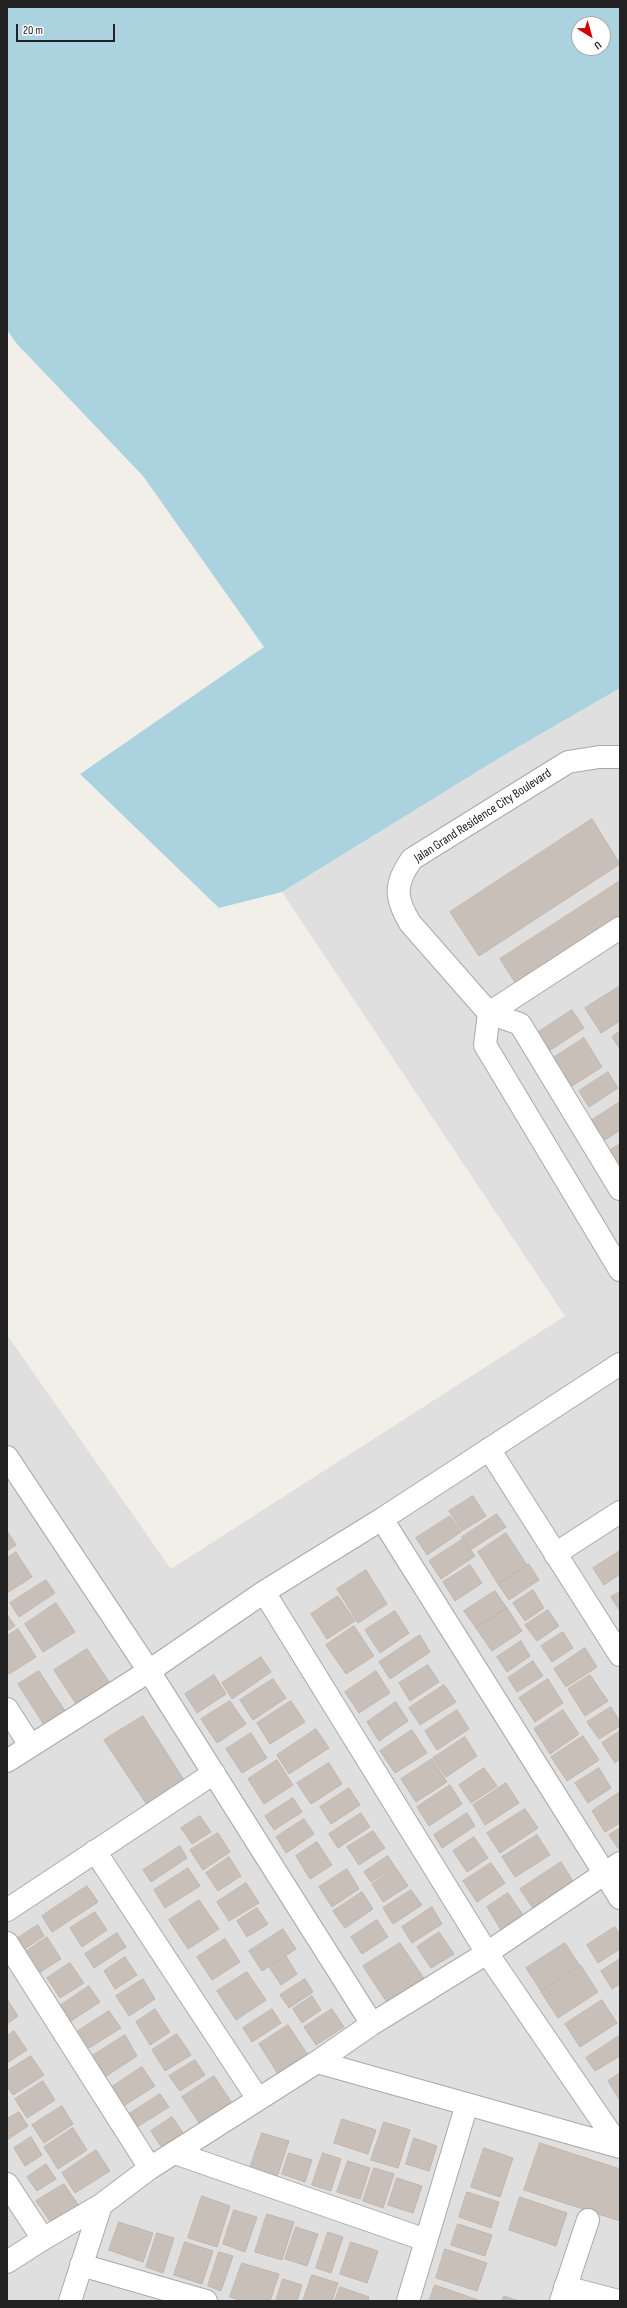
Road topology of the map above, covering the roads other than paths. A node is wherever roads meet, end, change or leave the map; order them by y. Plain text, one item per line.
1 (620, 756) edge
2 (620, 928) edge
3 (489, 1013) junction
4 (620, 1189) edge
5 (620, 1270) edge
6 (620, 1364) edge
7 (489, 1448) junction
8 (7, 1458) edge
9 (620, 1512) edge
10 (382, 1518) junction
11 (555, 1554) junction
12 (264, 1592) junction
13 (620, 1655) edge
14 (149, 1671) junction
15 (7, 1709) edge
16 (30, 1746) junction
17 (7, 1761) edge
18 (214, 1773) junction
19 (95, 1851) junction
20 (612, 1868) edge
21 (620, 1898) edge
22 (7, 1910) edge
23 (7, 1943) edge
24 (487, 1953) junction
25 (372, 2024) junction
26 (317, 2062) junction
27 (258, 2098) junction
28 (467, 2104) junction
29 (620, 2147) edge
30 (175, 2153) junction
31 (150, 2168) junction
32 (7, 2184) edge
33 (101, 2205) junction
34 (588, 2220) dead end
35 (42, 2239) junction
36 (426, 2240) junction
37 (7, 2262) edge
38 (81, 2265) junction
39 (563, 2294) edge
40 (70, 2301) edge
41 (206, 2301) edge
42 (408, 2301) edge
43 (618, 2301) edge

1 - 3 street, Jalan Grand Residence City Boulevard
2 - 3 street
3 - 4 street
3 - 5 street
6 - 7 street
7 - 10 street
7 - 11 street
8 - 14 street
9 - 11 street
10 - 12 street
10 - 20 street
11 - 13 street
12 - 14 street
12 - 24 street
14 - 16 street
14 - 18 street
15 - 16 street
16 - 17 street
18 - 19 street
18 - 25 street
19 - 22 street
19 - 27 street
20 - 21 street
20 - 24 street
23 - 31 street
24 - 25 street
24 - 29 street
25 - 26 street
26 - 27 street
26 - 28 street
27 - 30 street
28 - 29 street
28 - 36 street
30 - 31 street
30 - 36 street
31 - 33 street
32 - 35 street
33 - 35 street
33 - 38 street
34 - 39 street
35 - 37 street
36 - 42 street
38 - 40 street
38 - 41 street
39 - 43 street

